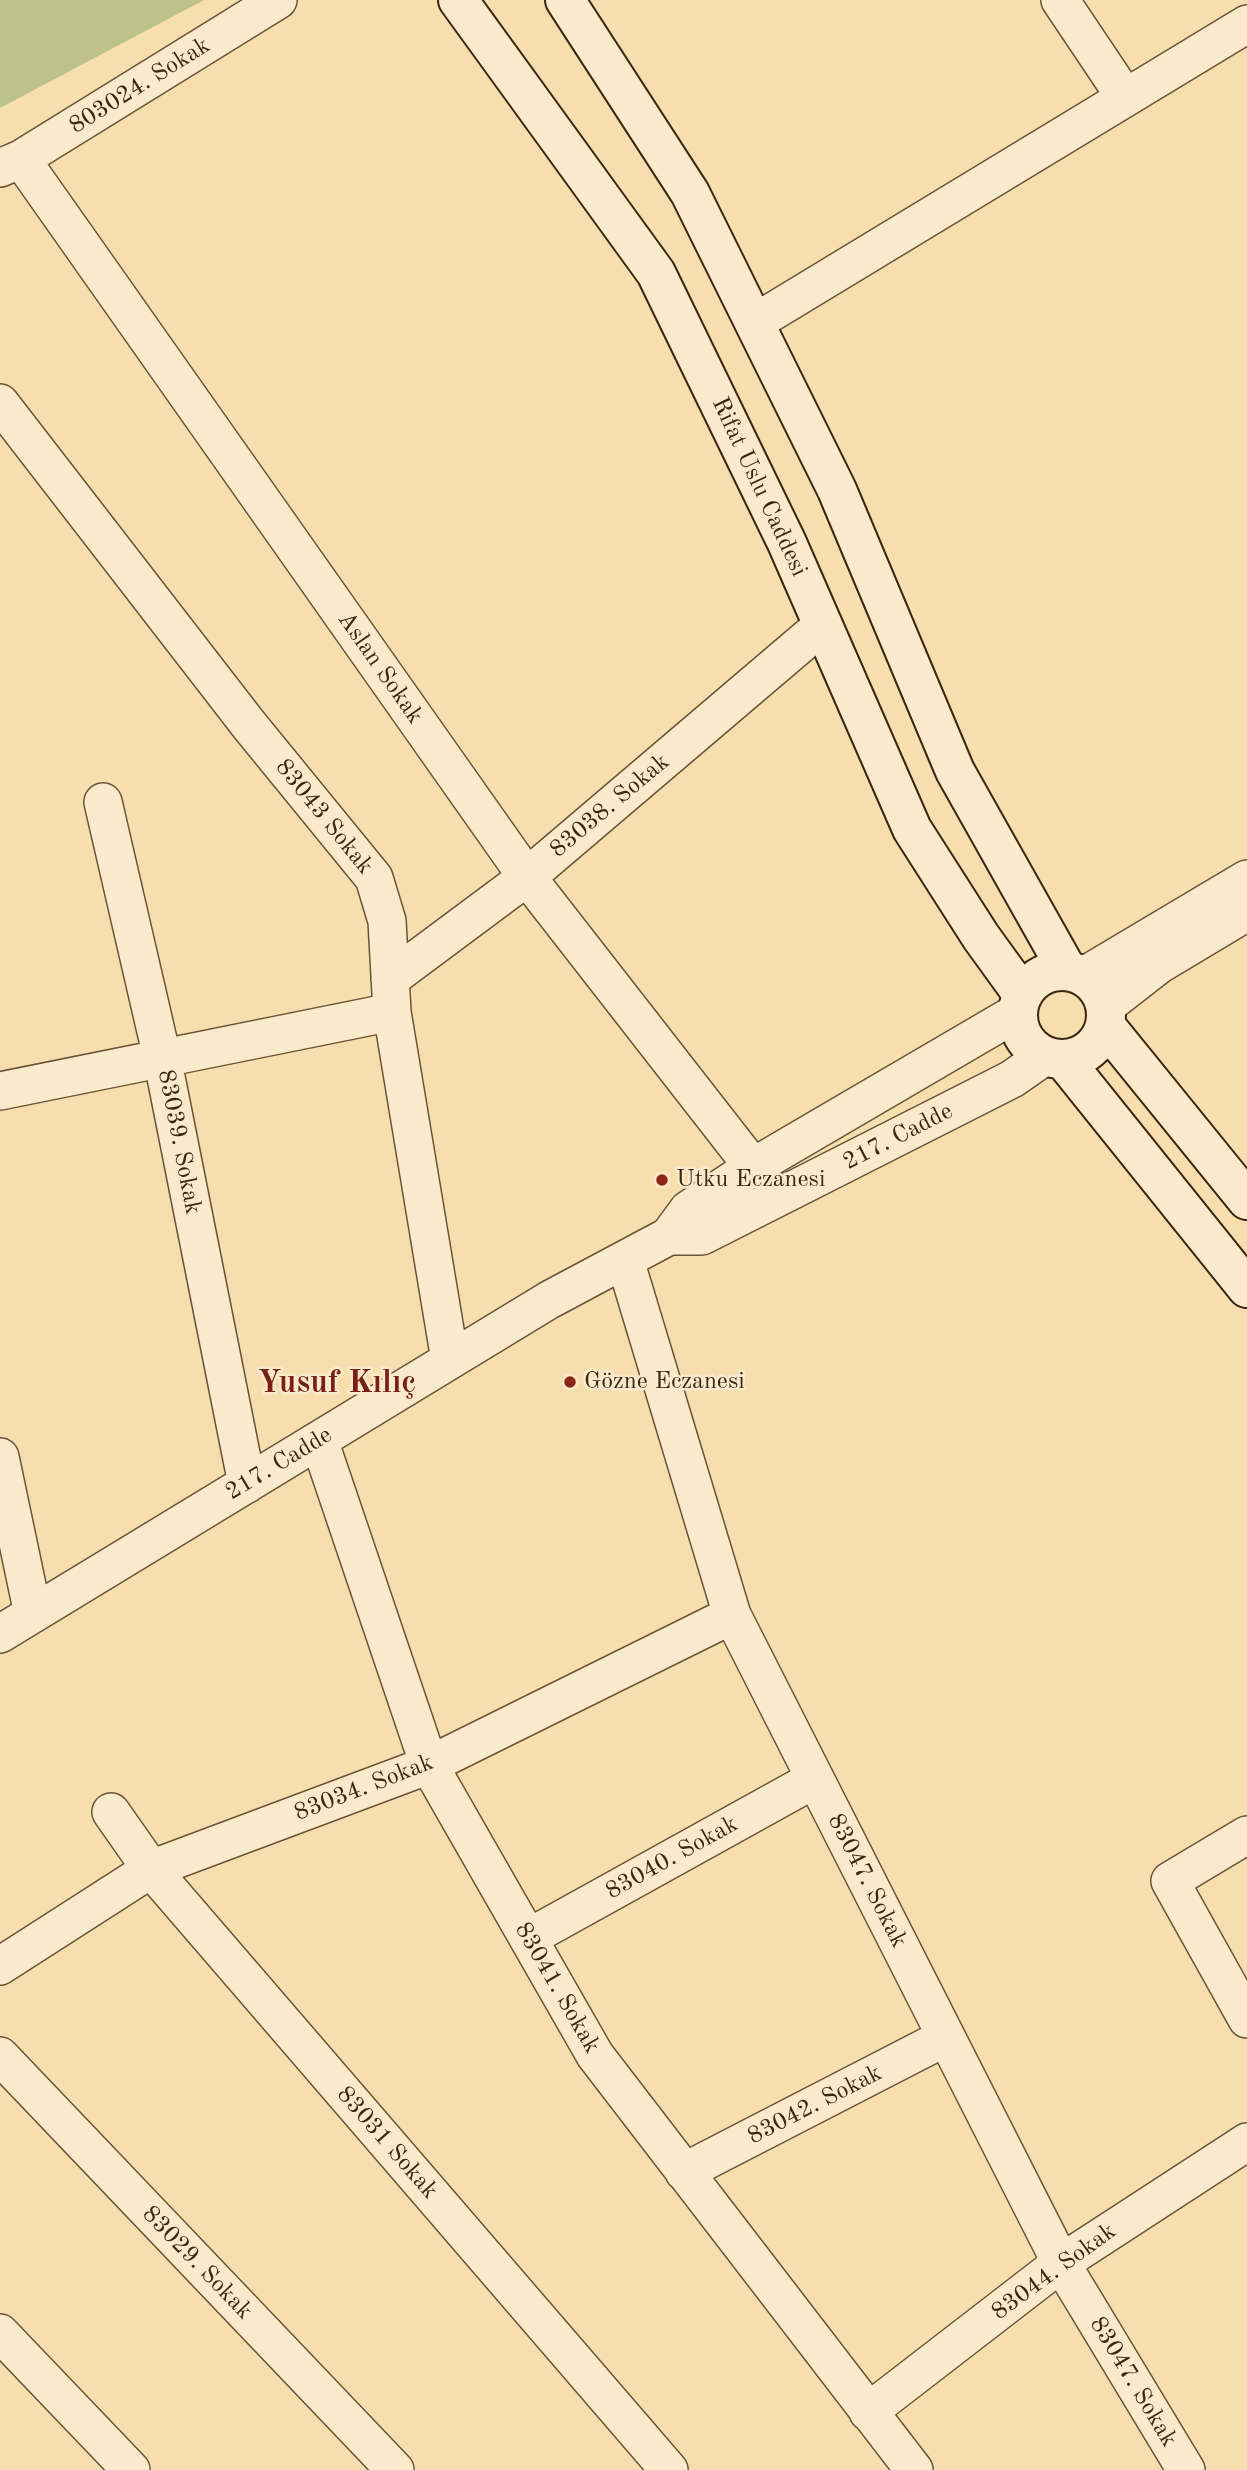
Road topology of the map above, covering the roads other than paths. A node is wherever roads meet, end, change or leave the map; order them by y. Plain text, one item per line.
1 (278, 0) edge
2 (458, 0) edge
3 (565, 0) edge
4 (1060, 0) edge
5 (1247, 24) edge
6 (1125, 97) junction
7 (11, 164) edge
8 (754, 323) junction
9 (0, 403) edge
10 (823, 625) junction
11 (103, 802) dead end
12 (527, 877) junction
13 (1247, 879) edge
14 (1247, 912) edge
15 (1075, 973) junction
16 (391, 996) junction
17 (1020, 1003) junction
18 (1106, 1015) junction
19 (162, 1057) junction
20 (1054, 1057) junction
21 (0, 1091) edge
22 (753, 1167) junction
23 (1247, 1200) edge
24 (679, 1223) junction
25 (625, 1260) junction
26 (1247, 1289) edge
27 (450, 1360) junction
28 (318, 1440) junction
29 (0, 1457) edge
30 (247, 1484) junction
31 (33, 1614) junction
32 (732, 1615) junction
33 (0, 1634) edge
34 (429, 1765) junction
35 (815, 1779) junction
36 (111, 1812) dead end
37 (1247, 1835) edge
38 (151, 1869) junction
39 (528, 1938) junction
40 (0, 1966) edge
41 (1247, 2019) edge
42 (946, 2037) junction
43 (0, 2056) edge
44 (1247, 2142) edge
45 (684, 2172) junction
46 (1061, 2263) junction
47 (0, 2333) edge
48 (868, 2412) junction
49 (131, 2470) edge
50 (395, 2470) edge
51 (669, 2470) edge
52 (914, 2470) edge
53 (1186, 2470) edge

1 - 7 street, 803024. Sokak
2 - 10 main road, Rifat Uslu Caddesi
3 - 8 main road
4 - 6 street
5 - 6 street
6 - 8 street
7 - 12 street, Aslan Sokak
8 - 15 main road
9 - 16 street, 83043 Sokak
10 - 12 street, 83038. Sokak
10 - 17 main road, Rifat Uslu Caddesi
11 - 19 street, 83039. Sokak
12 - 16 street, 83038. Sokak
12 - 22 street, Aslan Sokak
13 - 15 street
14 - 18 street
15 - 17 main road
15 - 18 main road
16 - 19 street
16 - 27 street, 83043 Sokak
17 - 20 main road, Rifat Uslu Caddesi
17 - 22 street, 217. Cadde
18 - 20 main road
18 - 23 main road
19 - 21 street
19 - 30 street, 83039. Sokak
20 - 24 street, 217. Cadde
20 - 26 main road, Rifat Uslu Caddesi
22 - 24 street, 217. Cadde
24 - 25 street, 217. Cadde
25 - 27 street, 217. Cadde
25 - 32 street, 83047. Sokak
27 - 28 street, 217. Cadde
28 - 30 street, 217. Cadde
28 - 34 street, 83041. Sokak
29 - 31 street
30 - 31 street, 217. Cadde
31 - 33 street, 217. Cadde
32 - 34 street, 83034. Sokak
32 - 35 street, 83047. Sokak
34 - 38 street, 83034. Sokak
34 - 39 street, 83041. Sokak
35 - 39 street, 83040. Sokak
35 - 42 street, 83047. Sokak
36 - 38 street, 83031 Sokak
37 - 41 street
38 - 40 street, 83034. Sokak
38 - 51 street, 83031 Sokak
39 - 45 street, 83041. Sokak
42 - 45 street, 83042. Sokak
42 - 46 street, 83047. Sokak
43 - 50 street, 83029. Sokak
44 - 46 street, 83044. Sokak
45 - 48 street, 83041. Sokak
46 - 48 street, 83044. Sokak
46 - 53 street, 83047. Sokak
47 - 49 street
48 - 52 street, 83041. Sokak

